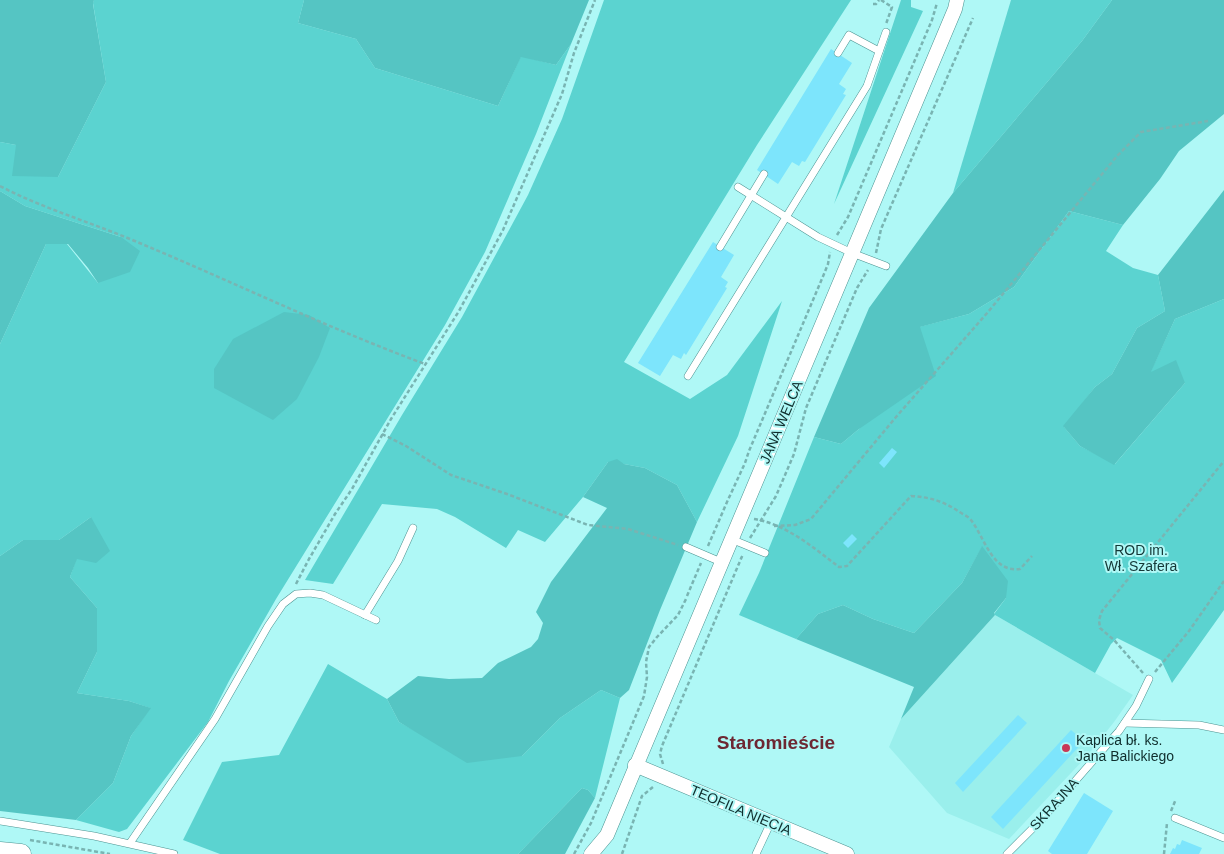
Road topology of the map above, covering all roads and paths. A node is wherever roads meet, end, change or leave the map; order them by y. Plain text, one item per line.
1 (595, 0) edge
2 (879, 0) edge
3 (937, 3) dead end
4 (958, 3) edge
5 (873, 4) dead end
6 (973, 18) dead end
7 (886, 32) dead end
8 (879, 51) junction
9 (838, 53) dead end
10 (1208, 121) dead end
11 (764, 174) dead end
12 (0, 186) edge
13 (738, 187) dead end
14 (751, 195) junction
15 (786, 217) junction
16 (833, 244) junction
17 (720, 246) dead end
18 (852, 253) junction
19 (873, 261) junction
20 (886, 266) dead end
21 (425, 364) junction
22 (688, 376) dead end
23 (382, 434) junction
24 (1224, 461) edge
25 (740, 517) junction
26 (760, 520) junction
27 (774, 526) junction
28 (413, 528) dead end
29 (731, 538) junction
30 (747, 545) junction
31 (686, 548) joint
32 (765, 553) dead end
33 (704, 555) junction
34 (1032, 556) dead end
35 (721, 562) junction
36 (1224, 581) edge
37 (296, 594) junction
38 (365, 615) junction
39 (376, 620) dead end
40 (1149, 679) junction
41 (1125, 723) junction
42 (1224, 730) edge
43 (635, 765) junction
44 (662, 769) dead end
45 (657, 781) dead end
46 (1175, 818) dead end
47 (0, 821) edge
48 (771, 822) junction
49 (606, 835) junction
50 (1224, 838) edge
51 (130, 843) junction
52 (24, 847) edge
53 (826, 850) edge
54 (0, 852) edge
55 (110, 854) edge
56 (174, 854) edge
57 (574, 854) edge
58 (591, 854) edge
59 (604, 854) edge
60 (622, 854) edge
61 (756, 854) edge
62 (847, 854) edge
63 (1007, 854) edge

1 - 21 path
2 - 5 path
3 - 16 path
4 - 18 street, JANA WELCA
6 - 19 path
7 - 8 lane
8 - 9 lane
8 - 15 lane
10 - 27 path
11 - 14 lane
12 - 21 path
13 - 14 lane
14 - 15 lane
14 - 17 lane
15 - 16 lane
15 - 22 lane
16 - 18 lane
16 - 33 path
18 - 19 lane
18 - 25 street, JANA WELCA
19 - 20 lane
19 - 26 path
21 - 23 path
23 - 31 path
23 - 37 path
24 - 40 path
25 - 26 path
25 - 29 street, JANA WELCA
26 - 27 path
26 - 30 path
27 - 34 path
28 - 38 lane
29 - 30 lane
29 - 35 street, JANA WELCA
30 - 32 lane
30 - 44 path
31 - 33 lane
33 - 35 lane
33 - 57 path
35 - 43 street, JANA WELCA
36 - 40 path
37 - 38 lane
37 - 51 lane
38 - 39 lane
40 - 41 lane, SKRAJNA
41 - 42 lane
41 - 63 lane, SKRAJNA
43 - 48 street, TEOFILA NIECIA
43 - 49 street, JANA WELCA
45 - 60 path
46 - 50 lane
47 - 51 lane
48 - 53 street, TEOFILA NIECIA
48 - 61 lane
49 - 58 street, JANA WELCA
49 - 59 street, JANA WELCA
51 - 56 lane
52 - 54 main road
52 - 55 path
53 - 62 street, TEOFILA NIECIA

